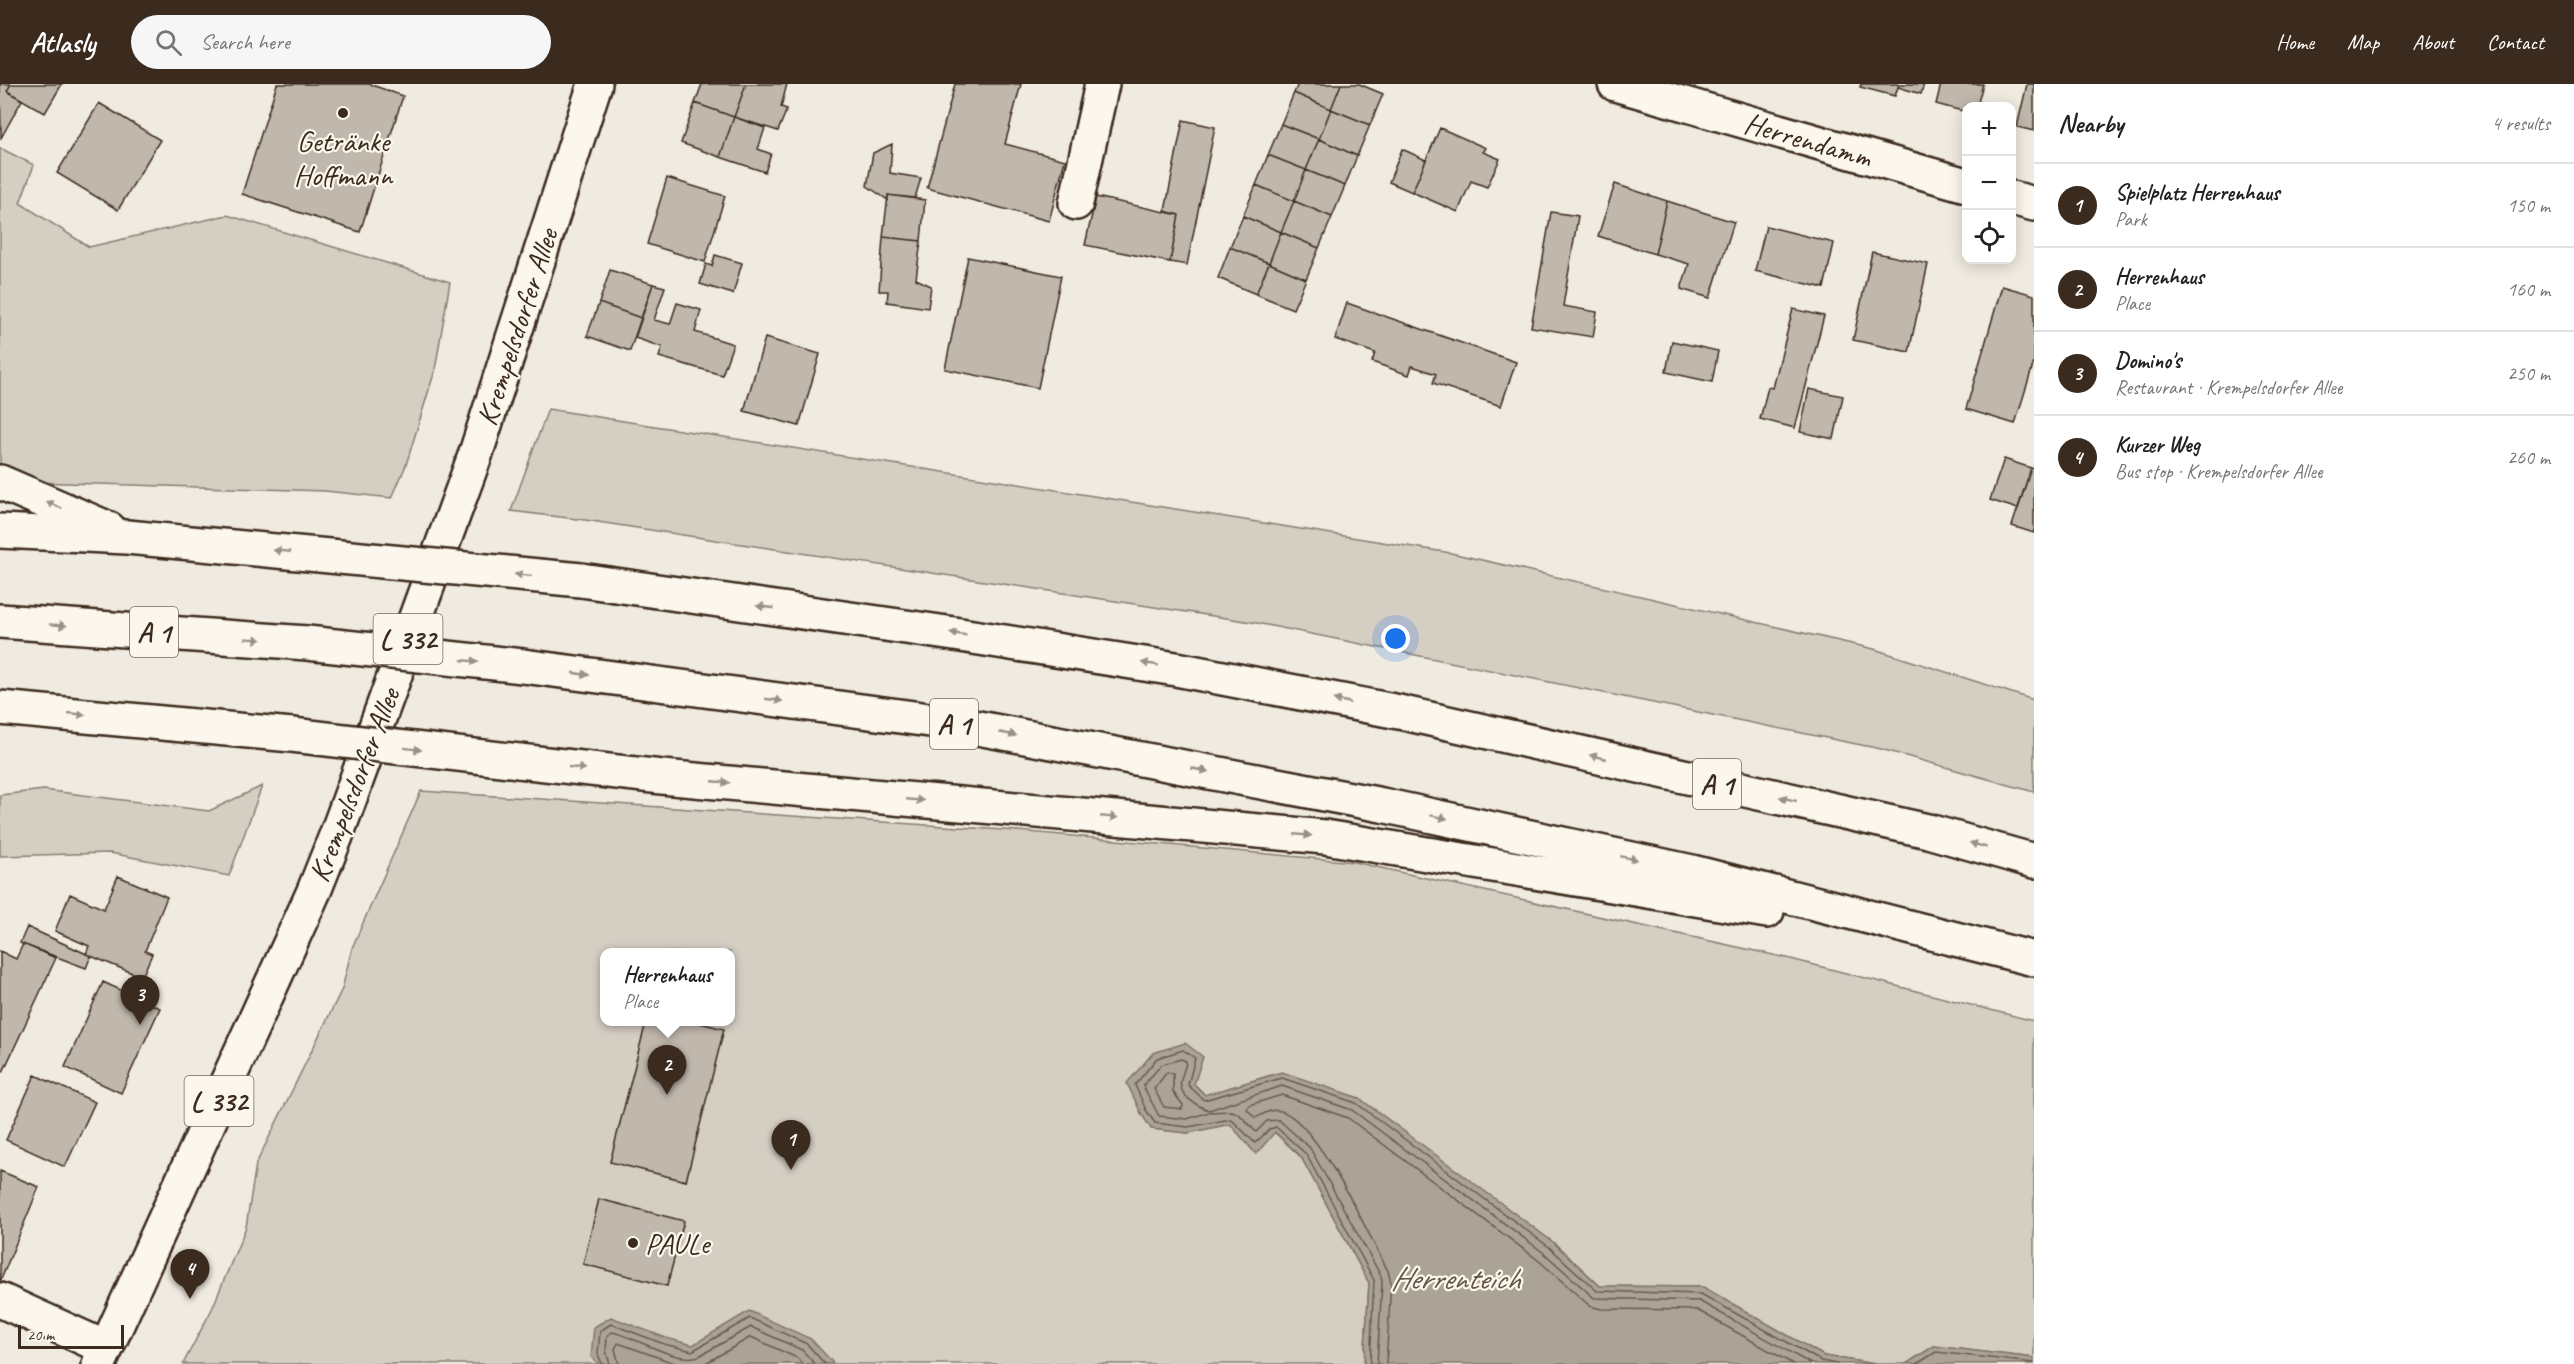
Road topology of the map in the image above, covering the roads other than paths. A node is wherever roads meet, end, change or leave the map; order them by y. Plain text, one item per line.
1 (595, 84) edge
2 (1102, 84) edge
3 (1615, 84) edge
4 (1962, 184) edge
5 (2016, 199) edge
6 (1076, 203) dead end
7 (2034, 204) edge
8 (0, 482) edge
9 (0, 531) edge
10 (127, 537) junction
11 (0, 621) edge
12 (6, 710) edge
13 (2034, 861) edge
14 (1999, 950) junction
15 (2034, 959) edge
16 (0, 1300) edge
17 (102, 1356) edge

1 - 17 main road, Krempelsdorfer Allee / L 332
2 - 6 main road
3 - 4 main road, Herrendamm
5 - 7 main road
10 -> 8 main road
9 - 10 main road, A 1
13 -> 10 main road, A 1, bridge
11 -> 14 main road, A 1, bridge
12 -> 14 main road, bridge
14 - 15 main road, A 1
16 - 17 main road

